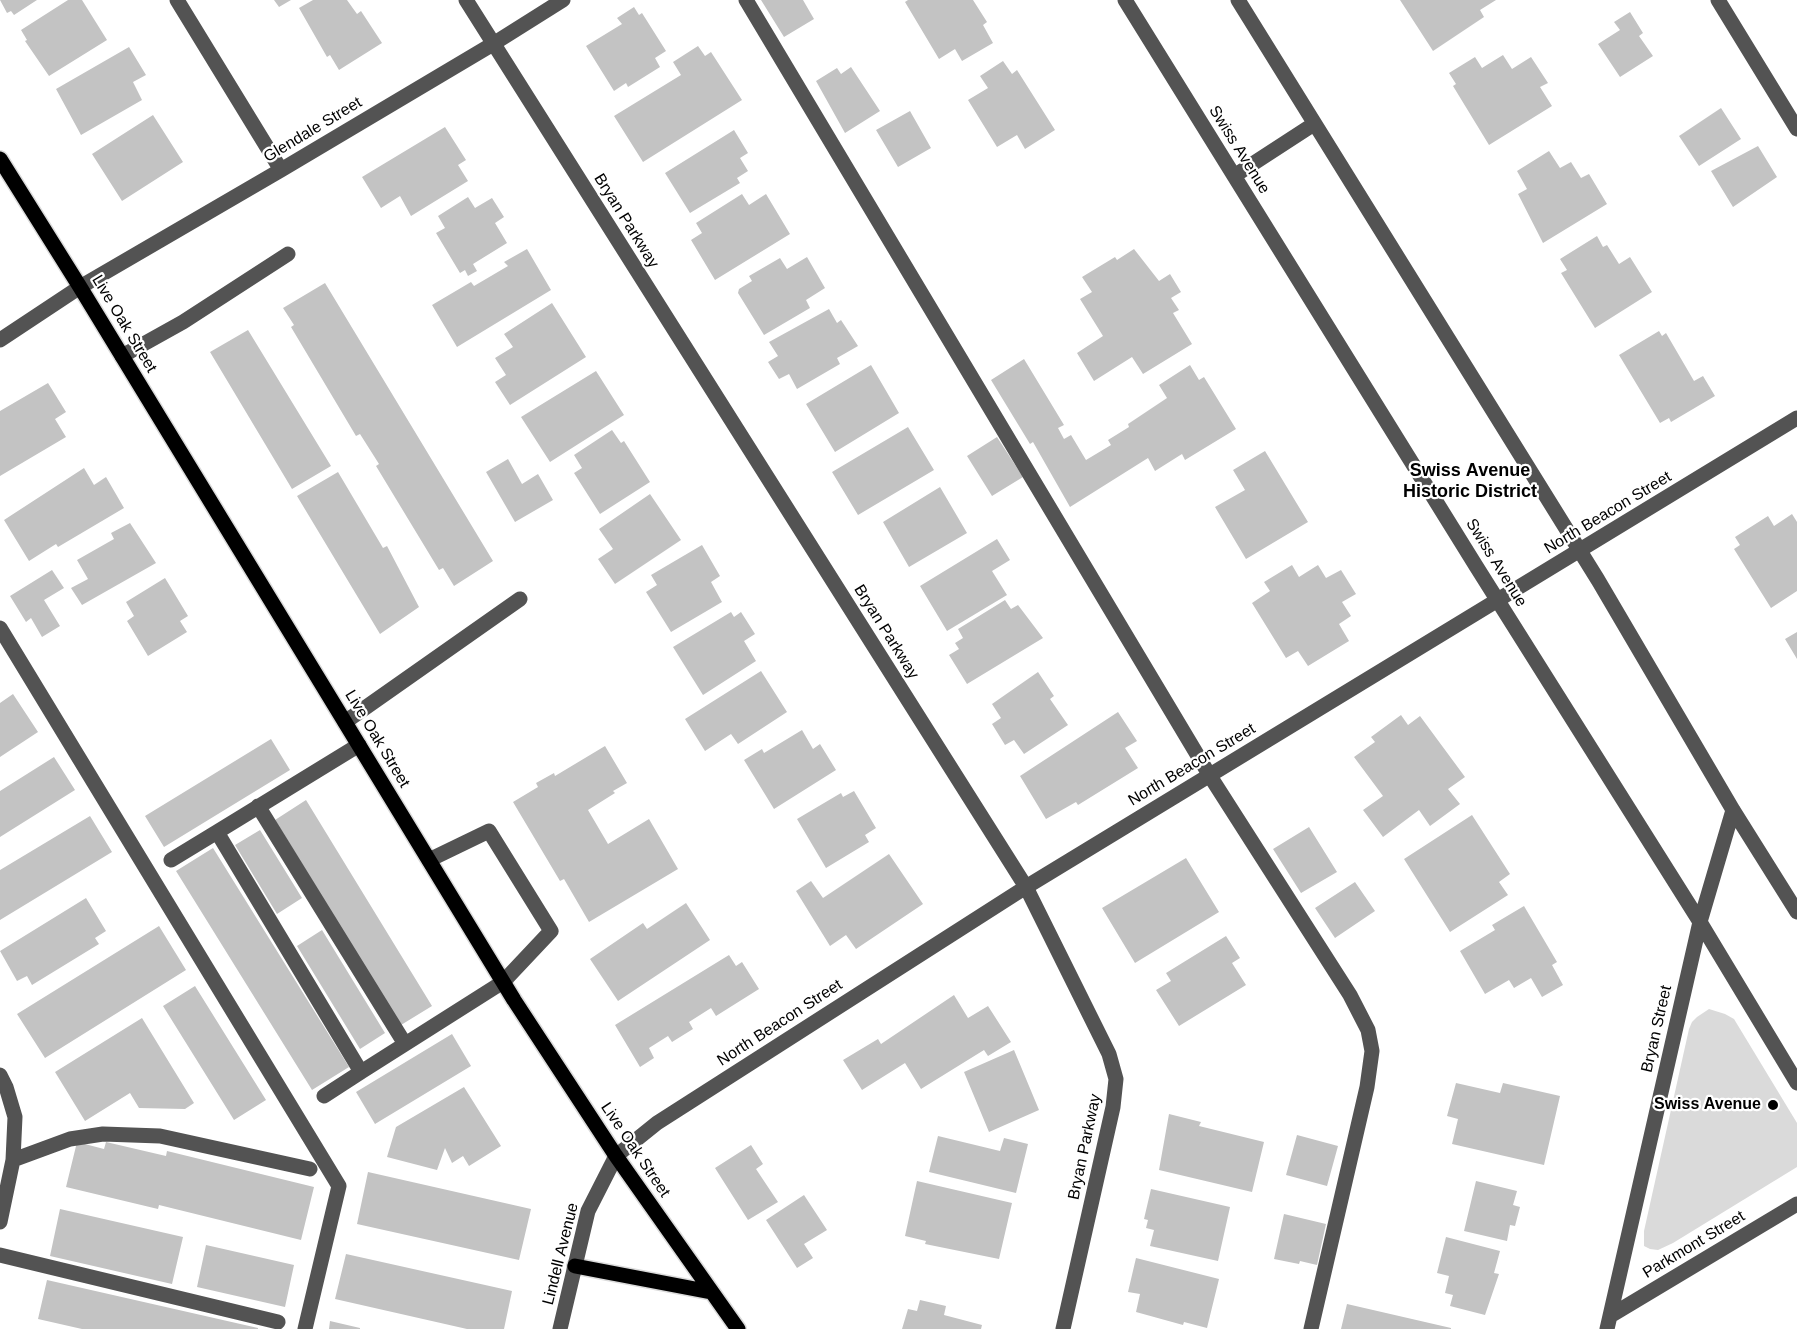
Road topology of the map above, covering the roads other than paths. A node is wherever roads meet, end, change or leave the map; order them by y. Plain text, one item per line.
1 (177, 0) edge
2 (466, 0) edge
3 (563, 0) edge
4 (746, 0) edge
5 (1125, 0) edge
6 (1238, 0) edge
7 (1718, 0) edge
8 (493, 44) junction
9 (1314, 124) junction
10 (1797, 129) edge
11 (0, 159) edge
12 (281, 170) junction
13 (1234, 176) junction
14 (288, 254) dead end
15 (80, 287) junction
16 (0, 340) edge
17 (122, 356) junction
18 (1797, 418) edge
19 (1579, 551) junction
20 (520, 599) dead end
21 (1498, 600) junction
22 (0, 628) edge
23 (345, 722) junction
24 (359, 745) junction
25 (1210, 776) junction
26 (258, 806) junction
27 (1733, 810) junction
28 (217, 832) junction
29 (171, 860) dead end
30 (429, 860) junction
31 (1026, 887) junction
32 (1797, 912) edge
33 (1700, 922) junction
34 (503, 982) junction
35 (405, 1044) junction
36 (361, 1072) junction
37 (0, 1075) edge
38 (1797, 1083) edge
39 (324, 1096) dead end
40 (616, 1156) junction
41 (13, 1160) junction
42 (310, 1169) dead end
43 (1797, 1204) edge
44 (0, 1222) edge
45 (0, 1255) edge
46 (575, 1266) junction
47 (711, 1292) junction
48 (278, 1322) dead end
49 (1609, 1323) edge
50 (305, 1329) edge
51 (560, 1329) edge
52 (738, 1329) edge
53 (1063, 1329) edge
54 (1311, 1329) edge

1 - 12 street
2 - 8 street, Bryan Parkway
3 - 8 street, Glendale Street
4 - 25 street
5 - 13 street, Swiss Avenue
6 - 9 street
7 - 10 street
8 - 12 street, Glendale Street
8 - 31 street, Bryan Parkway
9 - 13 street
9 - 19 street
11 - 15 main road, Live Oak Street
12 - 15 street, Glendale Street
13 - 21 street, Swiss Avenue
14 - 17 street
15 - 16 street, Glendale Street
15 - 17 main road, Live Oak Street
17 - 23 main road, Live Oak Street
18 - 19 street, North Beacon Street
19 - 21 street, North Beacon Street
19 - 27 street
20 - 23 street
21 - 25 street, North Beacon Street
21 - 33 street, Swiss Avenue
22 - 50 street
23 - 24 main road, Live Oak Street
24 - 26 street
24 - 30 main road, Live Oak Street
25 - 31 street, North Beacon Street
25 - 54 street
26 - 28 street
26 - 35 street
27 - 32 street
27 - 33 street, Bryan Street
28 - 29 street
28 - 36 street
30 - 34 main road, Live Oak Street
30 - 34 street
31 - 40 street, North Beacon Street
31 - 53 street, Bryan Parkway
33 - 38 street, Swiss Avenue
33 - 49 street, Bryan Street
34 - 35 street
34 - 40 main road, Live Oak Street
35 - 36 street
36 - 39 street
37 - 41 street
40 - 46 street, Lindell Avenue
40 - 47 main road, Live Oak Street
41 - 42 street
41 - 44 street
43 - 49 street, Parkmont Street
45 - 48 street
46 - 47 main road
46 - 51 street, Lindell Avenue
47 - 52 main road, Live Oak Street

